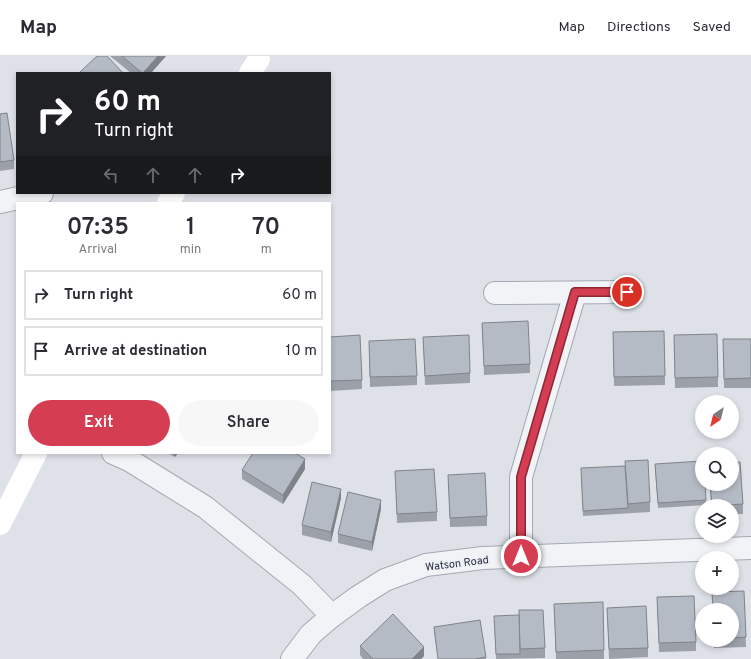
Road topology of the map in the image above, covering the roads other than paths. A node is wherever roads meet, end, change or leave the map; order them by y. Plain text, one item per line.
1 (37, 194) edge
2 (0, 202) edge
3 (575, 292) junction
4 (627, 292) dead end
5 (495, 293) dead end
6 (35, 454) edge
7 (115, 454) edge
8 (0, 524) edge
9 (751, 548) edge
10 (521, 556) junction
11 (332, 616) junction
12 (292, 659) edge

1 - 2 street
3 - 4 street
3 - 5 street
3 - 10 street
6 - 8 street
7 - 11 street
9 - 10 street, Watson Road
10 - 11 street, Watson Road
11 - 12 street, Watson Road

